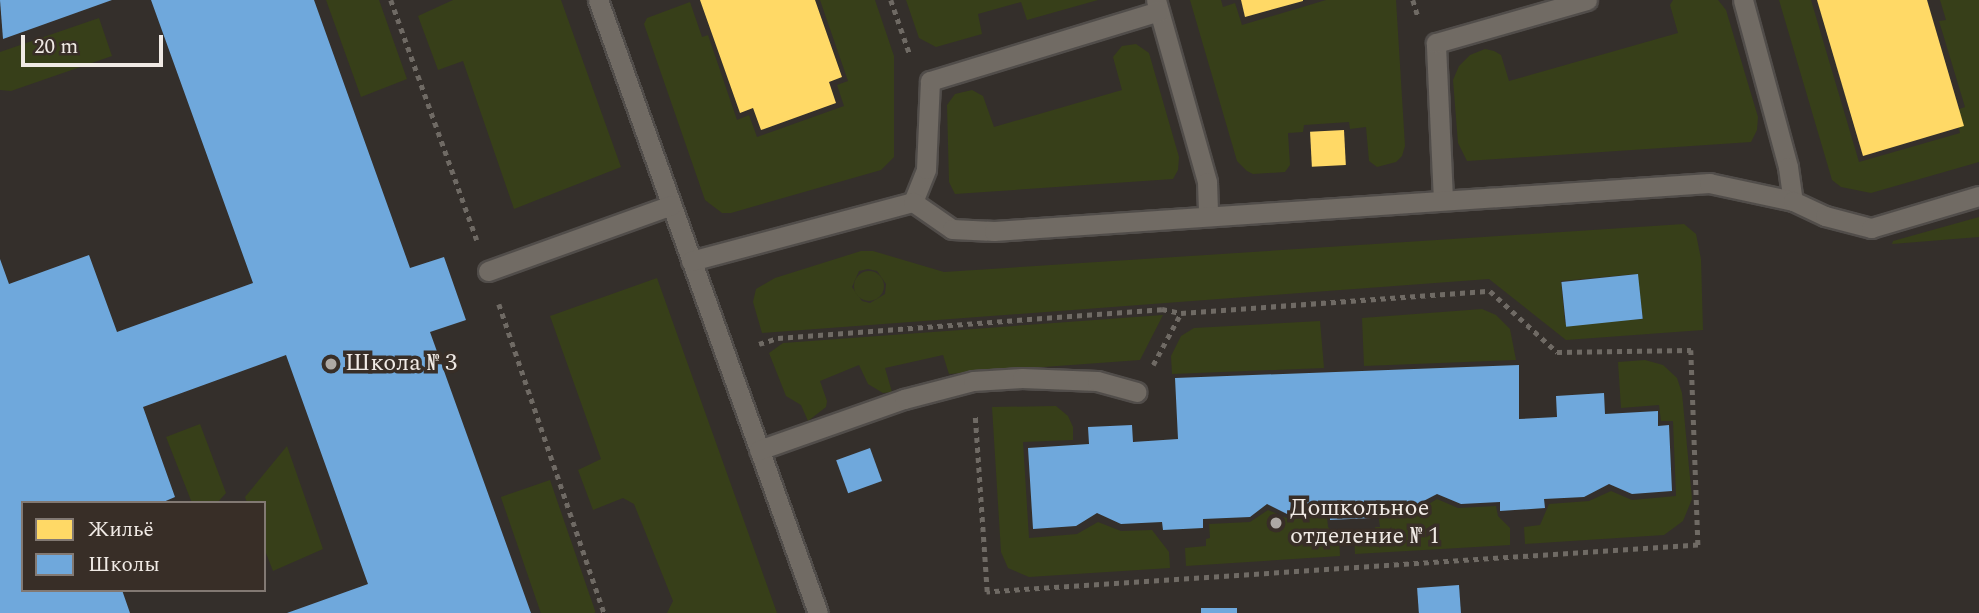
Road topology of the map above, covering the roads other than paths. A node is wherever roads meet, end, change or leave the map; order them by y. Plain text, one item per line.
1 (598, 0) edge
2 (1587, 0) edge
3 (1743, 0) edge
4 (1158, 6) edge
5 (1979, 196) edge
6 (1443, 200) junction
7 (1793, 201) junction
8 (913, 202) junction
9 (671, 205) junction
10 (1208, 215) junction
11 (691, 261) junction
12 (488, 271) dead end
13 (1138, 392) road end
14 (759, 450) junction
15 (818, 613) edge

1 - 9 lane
2 - 6 lane
3 - 7 lane
4 - 8 lane
4 - 10 lane
5 - 7 lane
6 - 7 lane
6 - 10 lane
8 - 10 lane
8 - 11 lane
9 - 11 lane
9 - 12 lane
11 - 14 lane
13 - 14 lane
14 - 15 lane

